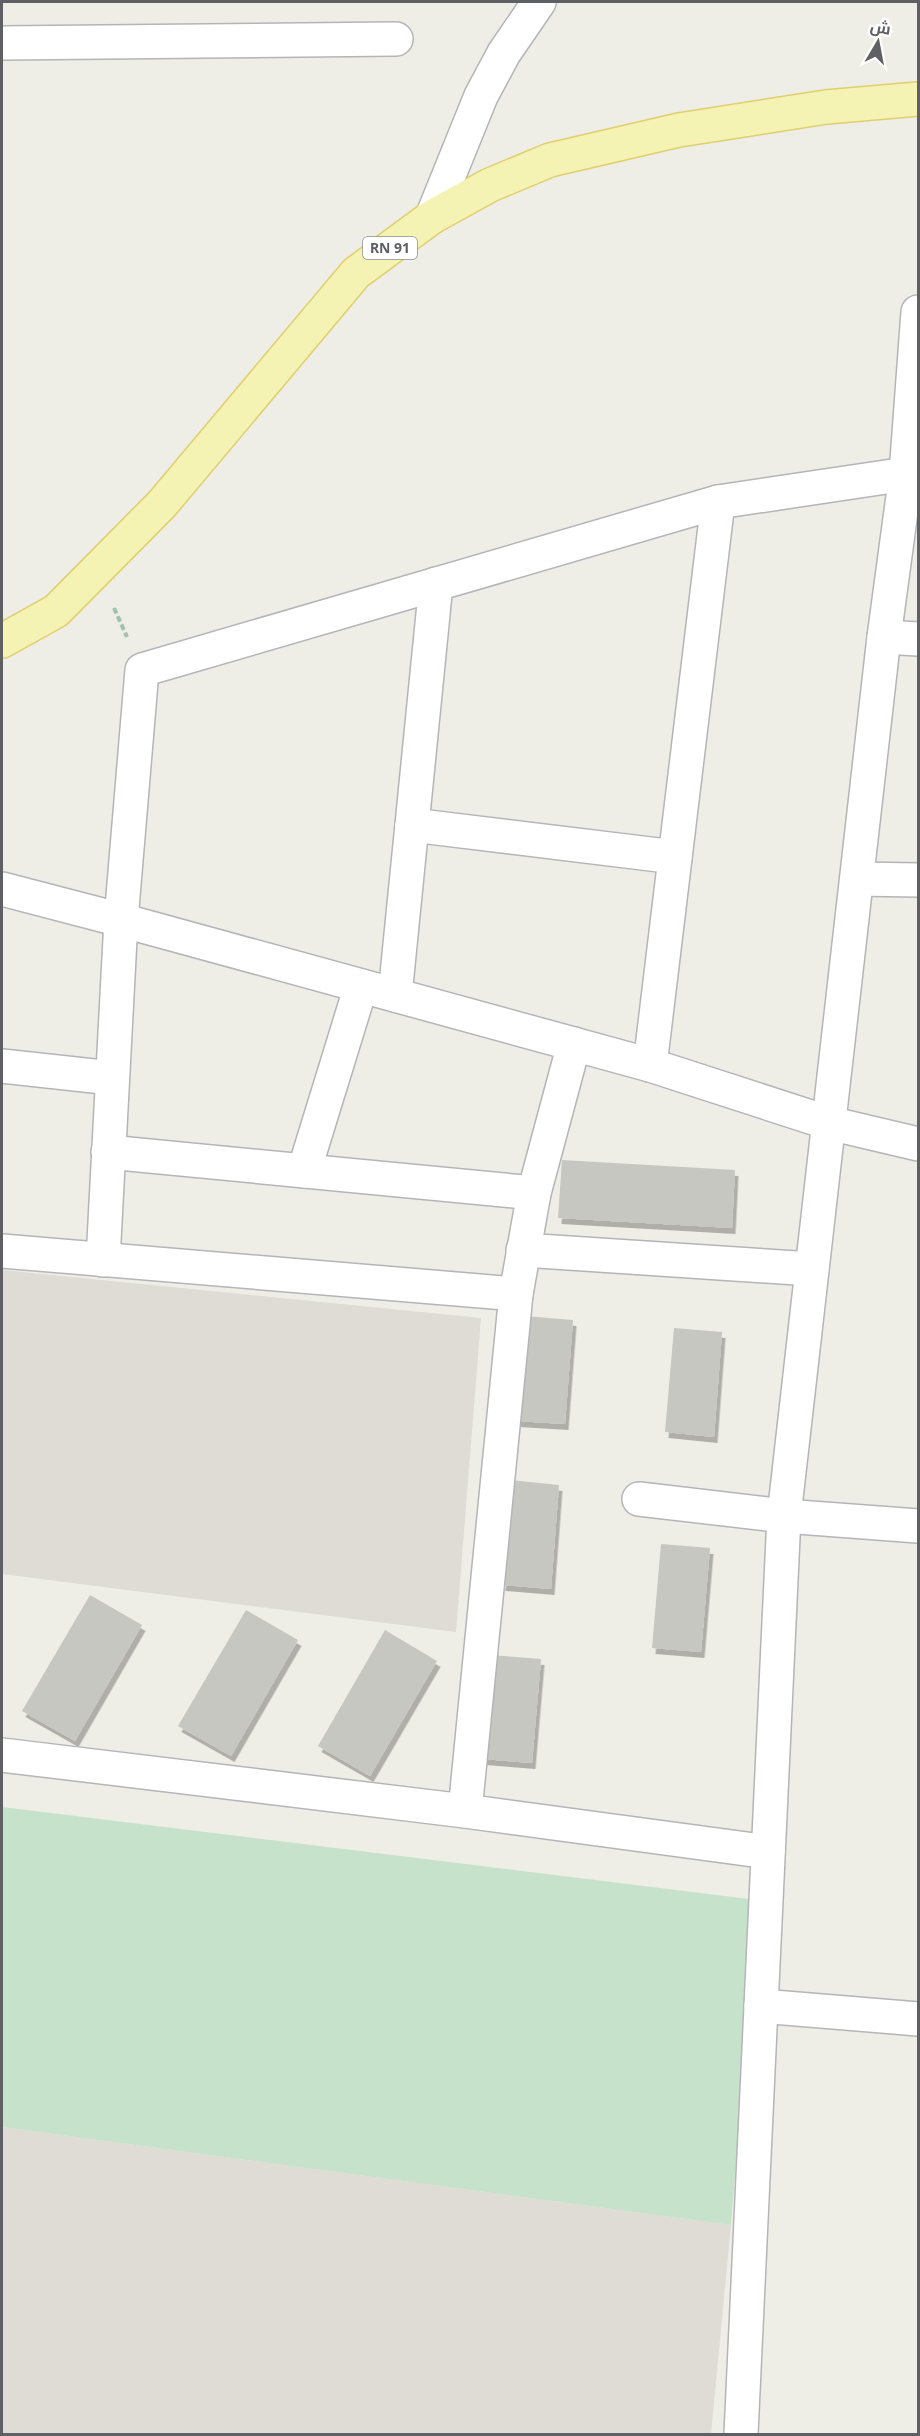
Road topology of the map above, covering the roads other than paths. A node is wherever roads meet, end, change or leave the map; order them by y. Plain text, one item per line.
1 (539, 2) edge
2 (396, 39) dead end
3 (2, 43) edge
4 (918, 99) edge
5 (432, 217) junction
6 (918, 312) edge
7 (914, 441) edge
8 (906, 474) junction
9 (718, 502) junction
10 (436, 584) junction
11 (4, 633) edge
12 (884, 637) junction
13 (918, 639) edge
14 (412, 825) junction
15 (675, 857) junction
16 (856, 879) junction
17 (918, 880) edge
18 (2, 889) edge
19 (122, 920) junction
20 (361, 986) junction
21 (394, 995) junction
22 (574, 1044) junction
23 (650, 1065) junction
24 (2, 1066) edge
25 (112, 1078) junction
26 (829, 1123) junction
27 (918, 1144) edge
28 (108, 1152) junction
29 (304, 1171) junction
30 (534, 1193) junction
31 (524, 1250) junction
32 (2, 1251) edge
33 (103, 1260) junction
34 (812, 1269) junction
35 (516, 1294) junction
36 (639, 1500) dead end
37 (784, 1516) junction
38 (918, 1526) edge
39 (2, 1755) edge
40 (465, 1811) junction
41 (768, 1852) junction
42 (760, 2006) junction
43 (918, 2019) edge
44 (741, 2434) edge

1 - 5 street
2 - 3 street
4 - 5 main road, RN 91
5 - 11 main road, RN 91
6 - 7 street
7 - 8 street
8 - 9 street
8 - 12 street
9 - 10 street
9 - 15 street
10 - 14 street
10 - 19 street
12 - 13 street
12 - 16 street
14 - 15 street
14 - 21 street
15 - 23 street
16 - 17 street
16 - 26 street
18 - 19 street
19 - 20 street
19 - 25 street
20 - 21 street
20 - 29 street
21 - 22 street
22 - 23 street
22 - 30 street
23 - 26 street
24 - 25 street
25 - 28 street
26 - 27 street
26 - 34 street
28 - 29 street
28 - 33 street
29 - 30 street
30 - 31 street
31 - 34 street
31 - 35 street
32 - 33 street
33 - 35 street
34 - 37 street
35 - 40 street
36 - 37 street
37 - 38 street
37 - 41 street
39 - 40 street
40 - 41 street
41 - 42 street
42 - 43 street
42 - 44 street

